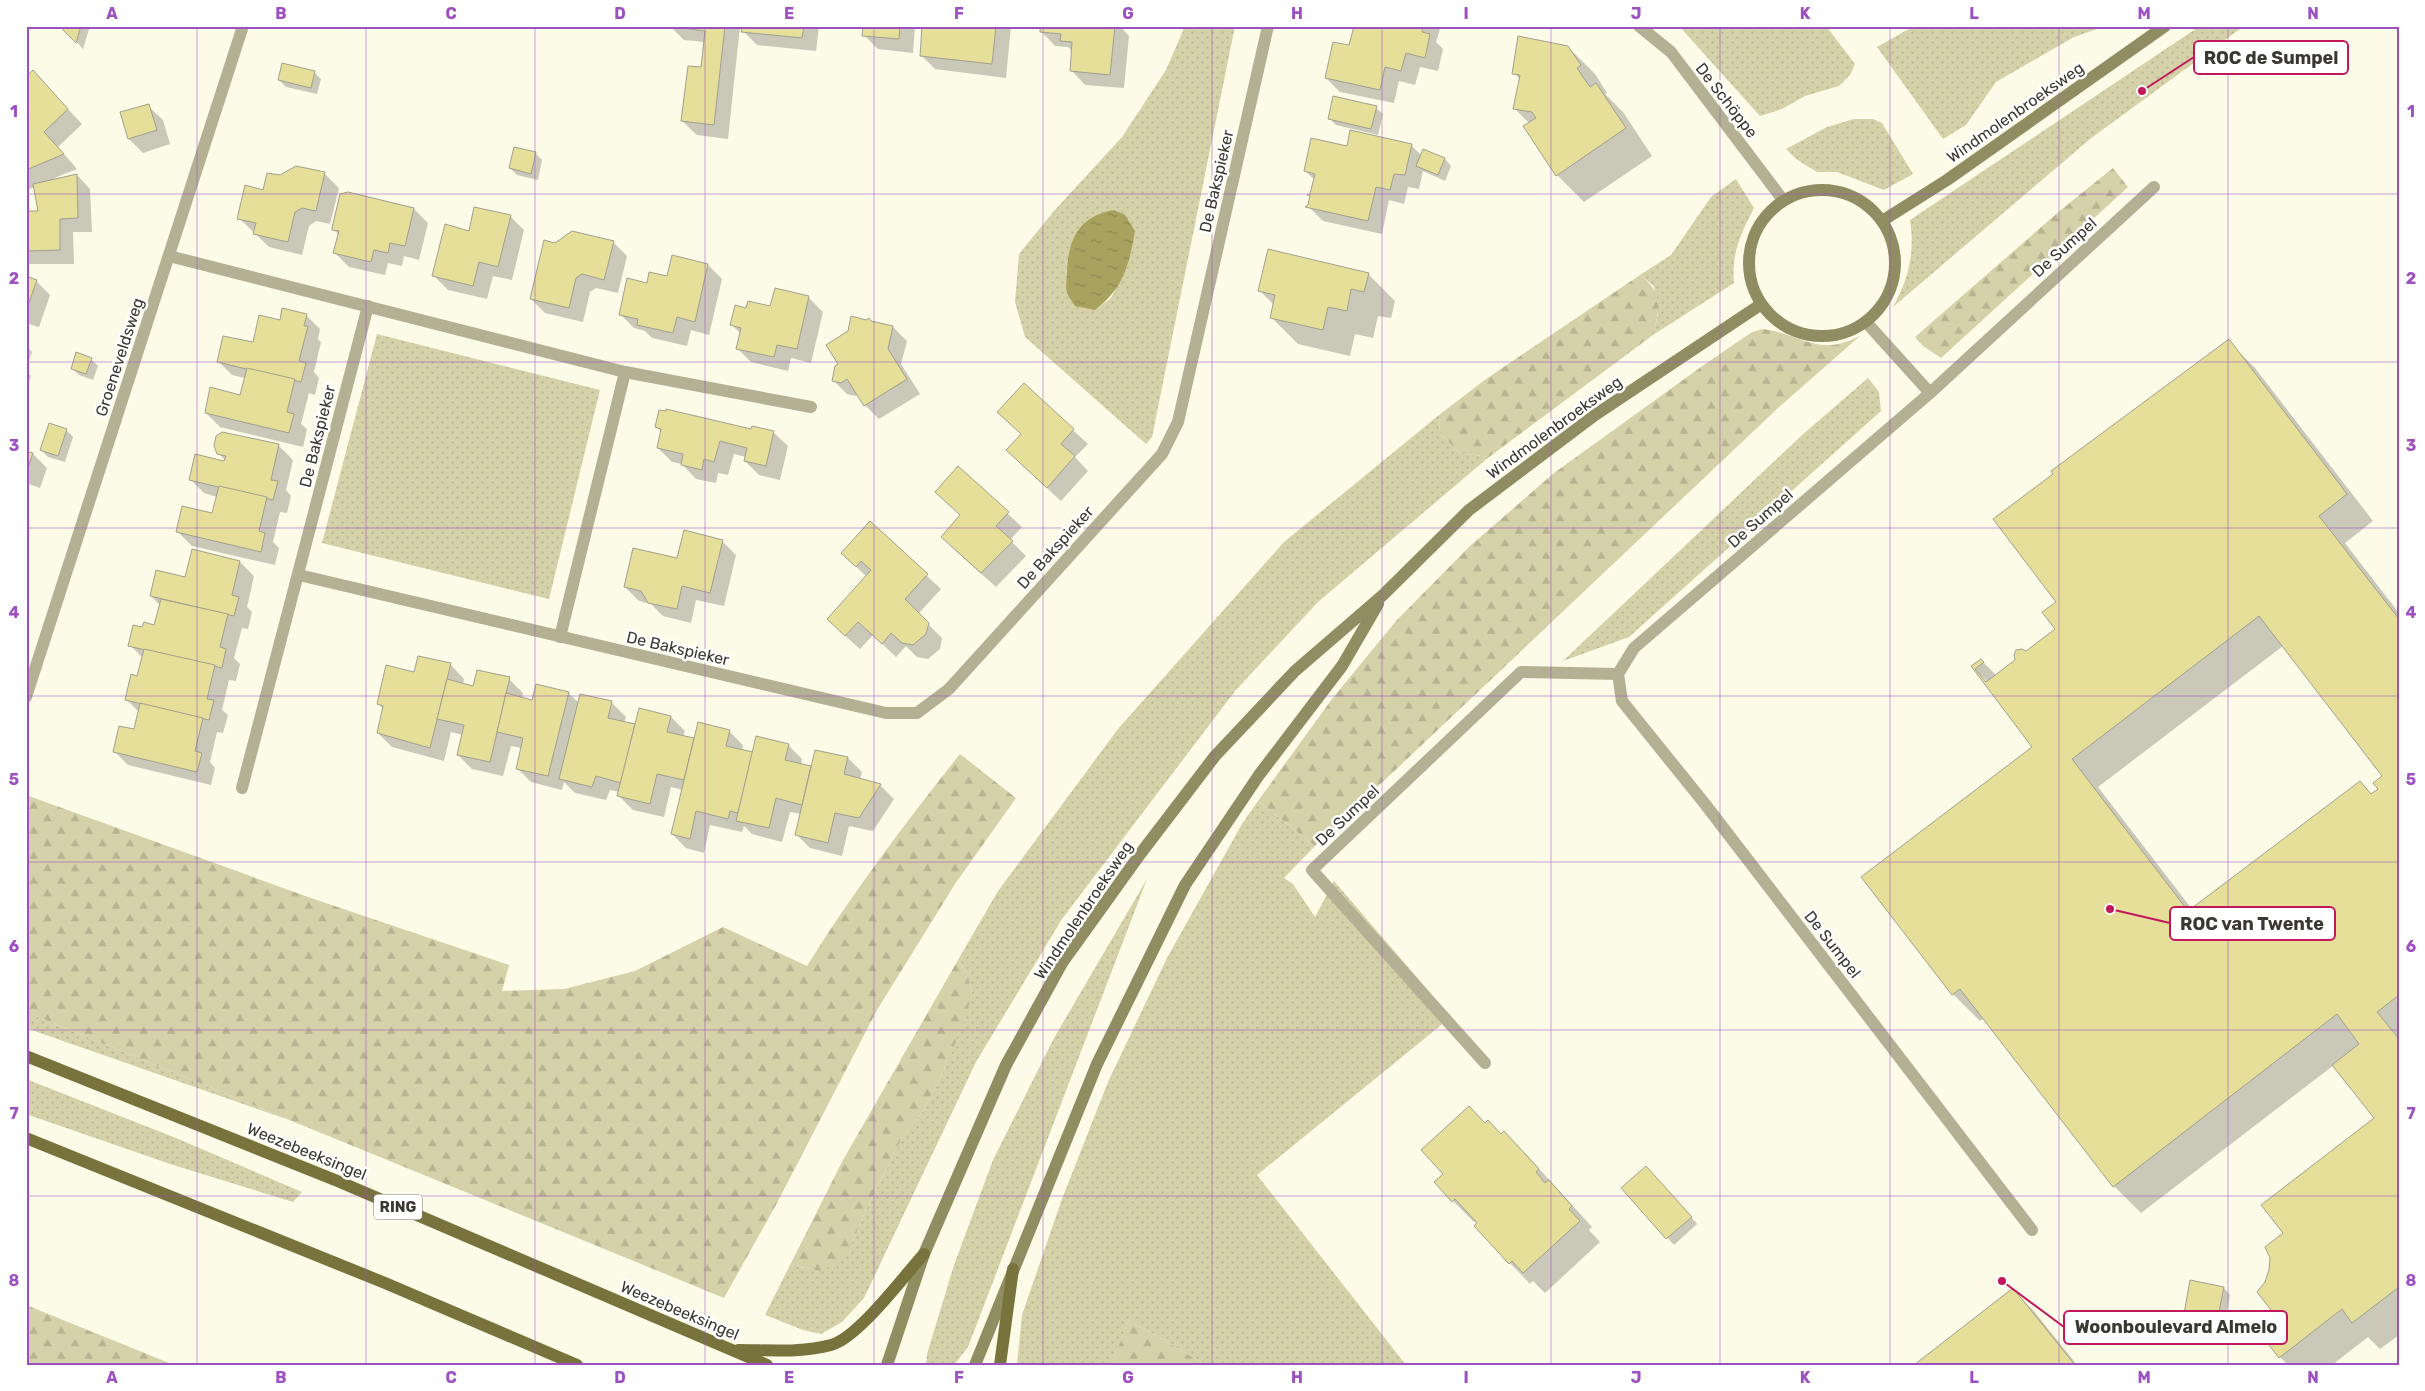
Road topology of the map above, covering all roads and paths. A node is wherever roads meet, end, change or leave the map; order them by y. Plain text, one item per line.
1 (244, 26) edge
2 (1268, 26) edge
3 (1638, 26) edge
4 (2165, 26) edge
5 (2154, 187) dead end
6 (1783, 200) junction
7 (1882, 221) junction
8 (169, 256) junction
9 (1760, 305) junction
10 (368, 306) junction
11 (1866, 322) junction
12 (625, 372) junction
13 (1930, 393) junction
14 (811, 407) dead end
15 (299, 575) junction
16 (1383, 595) junction
17 (560, 637) junction
18 (1618, 674) junction
19 (26, 697) edge
20 (242, 788) dead end
21 (26, 1056) edge
22 (1485, 1063) dead end
23 (26, 1138) edge
24 (2032, 1230) dead end
25 (924, 1254) junction
26 (1013, 1269) junction
27 (733, 1350) junction
28 (577, 1365) edge
29 (767, 1365) edge
30 (887, 1365) edge
31 (975, 1365) edge
32 (1000, 1365) edge

1 - 8 street, Groeneveldsweg
2 - 17 street, De Bakspieker
3 - 6 street, De Schöppe
4 - 7 street, Windmolenbroeksweg
5 - 13 street, De Sumpel
6 - 7 street
6 - 9 street
7 - 11 street
8 - 10 street
8 - 19 street, Groeneveldsweg
9 - 11 street
9 - 16 street, Windmolenbroeksweg
10 - 12 street
10 - 15 street, De Bakspieker
11 - 13 street
12 - 14 street
12 - 17 street
13 - 18 street, De Sumpel
15 - 17 street, De Bakspieker
15 - 20 street, De Bakspieker
16 - 25 street, Windmolenbroeksweg
16 - 26 street, Windmolenbroeksweg
18 - 22 street, De Sumpel
18 - 24 street, De Sumpel
21 - 27 main road, Weezebeeksingel / RING
23 - 28 main road
25 - 27 main road
25 - 30 street, Windmolenbroeksweg
26 - 31 street, Windmolenbroeksweg
26 - 32 main road
27 - 29 main road, Weezebeeksingel / RING

